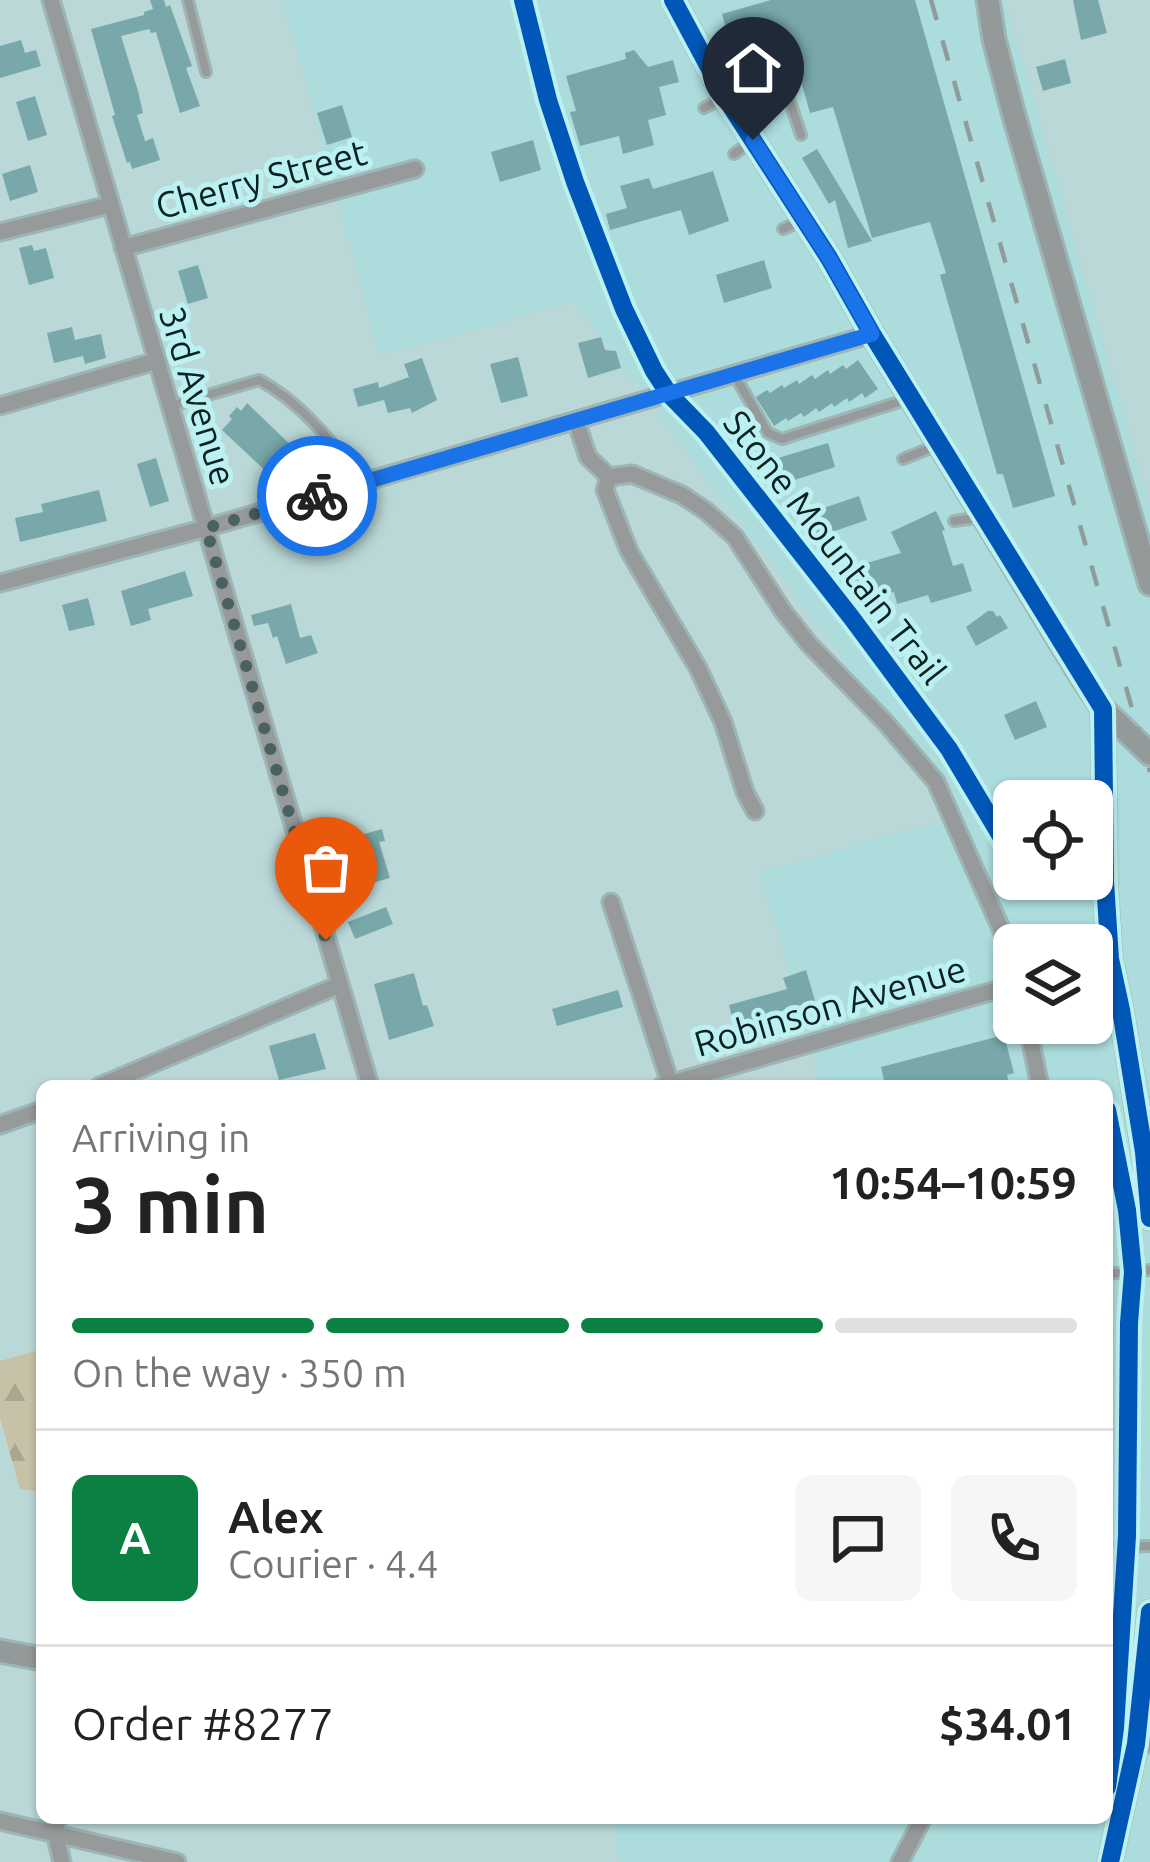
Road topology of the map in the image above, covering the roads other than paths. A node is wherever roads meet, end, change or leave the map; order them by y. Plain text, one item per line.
1 (51, 0) edge
2 (188, 0) edge
3 (673, 0) edge
4 (989, 0) edge
5 (206, 72) dead end
6 (727, 100) junction
7 (704, 109) dead end
8 (801, 135) dead end
9 (753, 140) junction
10 (734, 154) dead end
11 (415, 169) dead end
12 (109, 205) junction
13 (805, 220) junction
14 (783, 229) dead end
15 (0, 232) edge
16 (123, 248) junction
17 (872, 334) junction
18 (156, 362) junction
19 (734, 374) junction
20 (911, 398) junction
21 (0, 406) edge
22 (170, 406) junction
23 (576, 421) junction
24 (940, 445) junction
25 (903, 459) dead end
26 (609, 477) junction
27 (363, 483) junction
28 (984, 517) junction
29 (954, 521) dead end
30 (206, 528) junction
31 (0, 584) edge
32 (1150, 584) edge
33 (1103, 709) junction
34 (1150, 754) edge
35 (754, 812) dead end
36 (611, 902) dead end
37 (999, 924) edge
38 (1103, 924) edge
39 (339, 985) junction
40 (993, 991) edge
41 (1113, 1015) edge
42 (1031, 1044) edge
43 (114, 1080) edge
44 (368, 1080) edge
45 (664, 1080) edge
46 (683, 1080) edge
47 (1039, 1080) edge
48 (36, 1112) edge
49 (0, 1125) edge
50 (1150, 1218) edge
51 (1150, 1270) edge
52 (1113, 1273) edge
53 (1150, 1546) edge
54 (1113, 1548) edge
55 (1150, 1612) edge
56 (0, 1651) edge
57 (36, 1658) edge
58 (1143, 1743) edge
59 (1113, 1750) edge
60 (0, 1821) edge
61 (919, 1824) edge
62 (56, 1826) edge
63 (157, 1860) edge
64 (62, 1862) edge
65 (177, 1862) edge
66 (900, 1862) edge
67 (1111, 1862) edge

1 - 12 street, 3rd Avenue
2 - 5 lane
3 - 6 street
4 - 32 street
6 - 7 lane
6 - 8 lane
6 - 9 street
9 - 10 lane
9 - 13 street
11 - 16 street, Cherry Street
12 - 15 street
12 - 16 street, 3rd Avenue
13 - 14 lane
13 - 17 street
16 - 18 street, 3rd Avenue
17 - 19 street
17 - 20 street
18 - 21 street
18 - 22 street, 3rd Avenue
19 - 20 lane
19 - 23 street
20 - 24 street
22 - 27 lane
22 - 30 street, 3rd Avenue
23 - 26 street
23 - 27 street
24 - 25 lane
24 - 28 street
26 - 35 street
26 - 37 street
27 - 30 street
28 - 29 lane
28 - 33 street
30 - 31 street
30 - 39 street, 3rd Avenue
33 - 34 street
33 - 38 street
36 - 45 street
39 - 43 street
39 - 44 street, 3rd Avenue
40 - 46 street, Robinson Avenue
41 - 50 street
42 - 47 street
48 - 49 street
51 - 52 lane
53 - 54 lane
55 - 58 street
56 - 57 street
58 - 59 street
58 - 67 street
60 - 62 street
61 - 66 street
62 - 63 street
62 - 64 street
63 - 65 street

